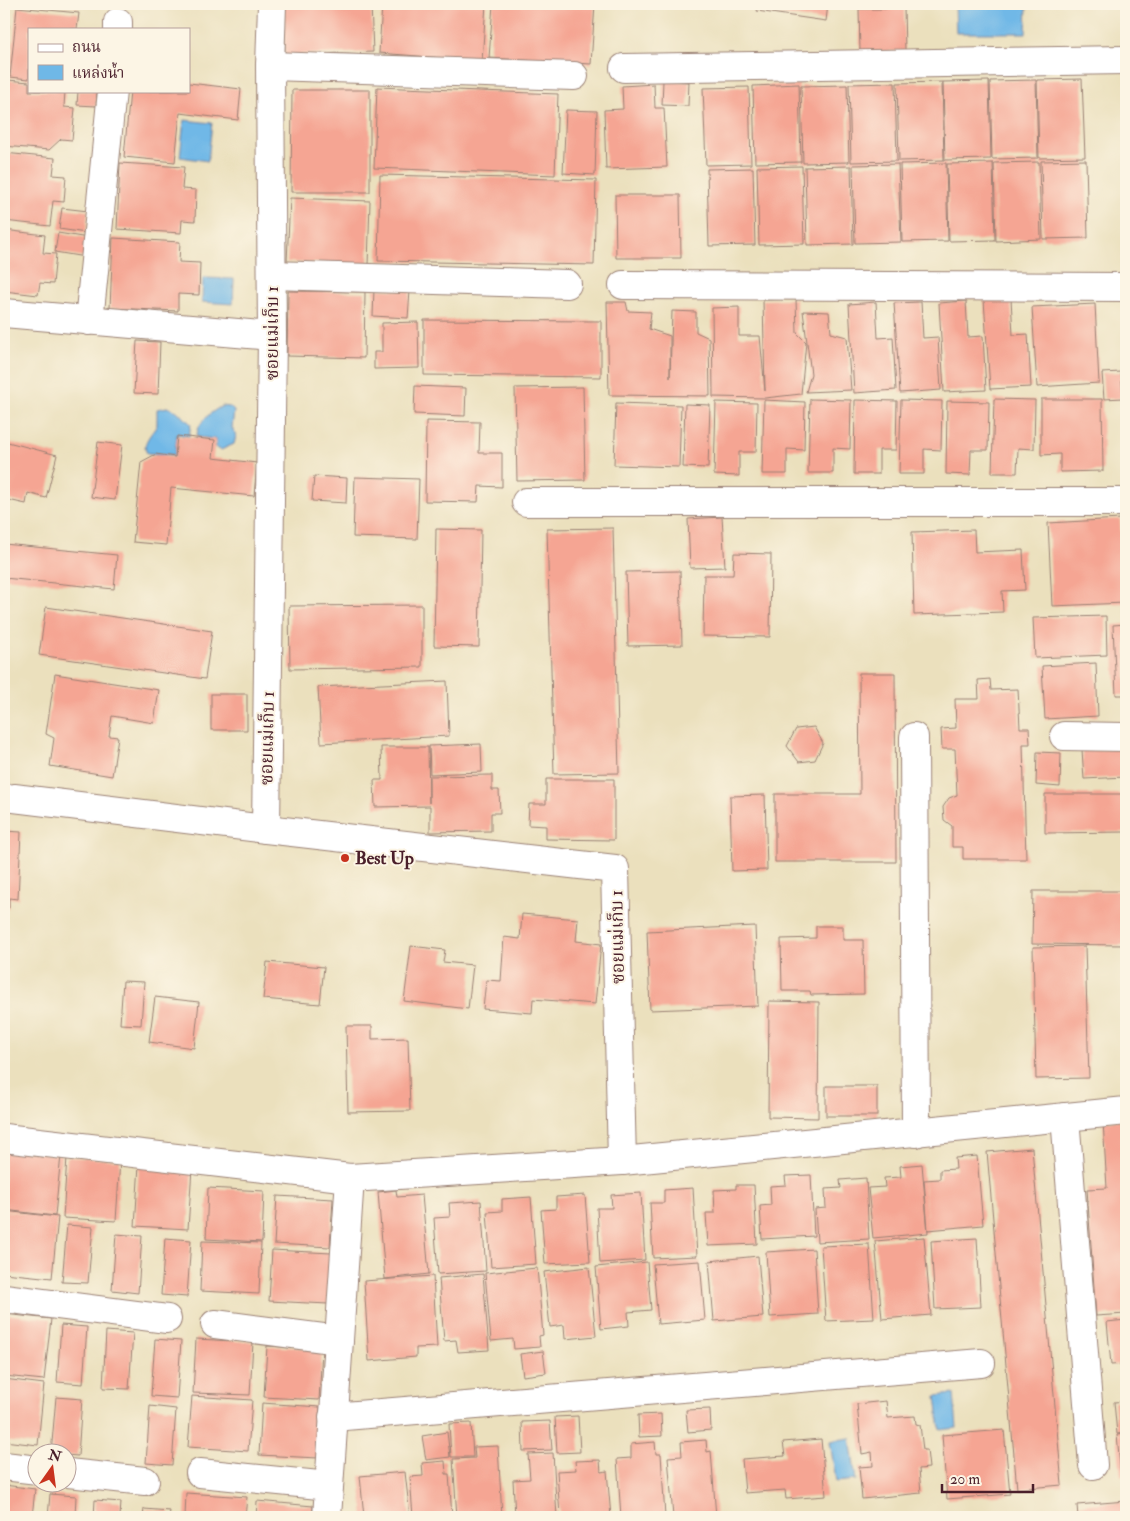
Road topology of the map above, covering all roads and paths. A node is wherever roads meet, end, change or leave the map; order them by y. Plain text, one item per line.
1 (272, 4) edge
2 (1126, 60) edge
3 (270, 66) junction
4 (624, 68) dead end
5 (574, 76) dead end
6 (112, 92) edge
7 (272, 275) junction
8 (567, 284) dead end
9 (623, 285) dead end
10 (1126, 287) edge
11 (4, 314) edge
12 (89, 321) junction
13 (272, 336) junction
14 (526, 502) dead end
15 (1126, 502) edge
16 (1064, 736) dead end
17 (914, 737) dead end
18 (1126, 737) edge
19 (14, 798) dead end
20 (266, 829) junction
21 (1126, 1111) edge
22 (1065, 1116) junction
23 (916, 1133) junction
24 (4, 1138) edge
25 (622, 1161) junction
26 (350, 1178) junction
27 (4, 1298) edge
28 (167, 1319) dead end
29 (215, 1324) dead end
30 (339, 1340) junction
31 (981, 1363) dead end
32 (333, 1417) junction
33 (1093, 1465) dead end
34 (4, 1466) edge
35 (28, 1469) edge
36 (200, 1473) dead end
37 (78, 1474) edge
38 (146, 1481) dead end
39 (329, 1486) junction
40 (327, 1517) edge

1 - 3 street, ซอยแม่เก็บ 1
2 - 4 street
3 - 5 street
3 - 7 street, ซอยแม่เก็บ 1
6 - 12 street
7 - 8 street
7 - 13 street, ซอยแม่เก็บ 1
9 - 10 street
11 - 12 street
12 - 13 street
13 - 20 street, ซอยแม่เก็บ 1
14 - 15 street
16 - 18 street
17 - 23 street
19 - 20 street
20 - 25 street, ซอยแม่เก็บ 1
21 - 22 street
22 - 23 street
22 - 33 street
23 - 25 street
24 - 26 street
25 - 26 street
26 - 30 street
27 - 28 street
29 - 30 street
30 - 32 street
31 - 32 street
32 - 39 street
34 - 35 street
36 - 39 street
37 - 38 street
39 - 40 street

